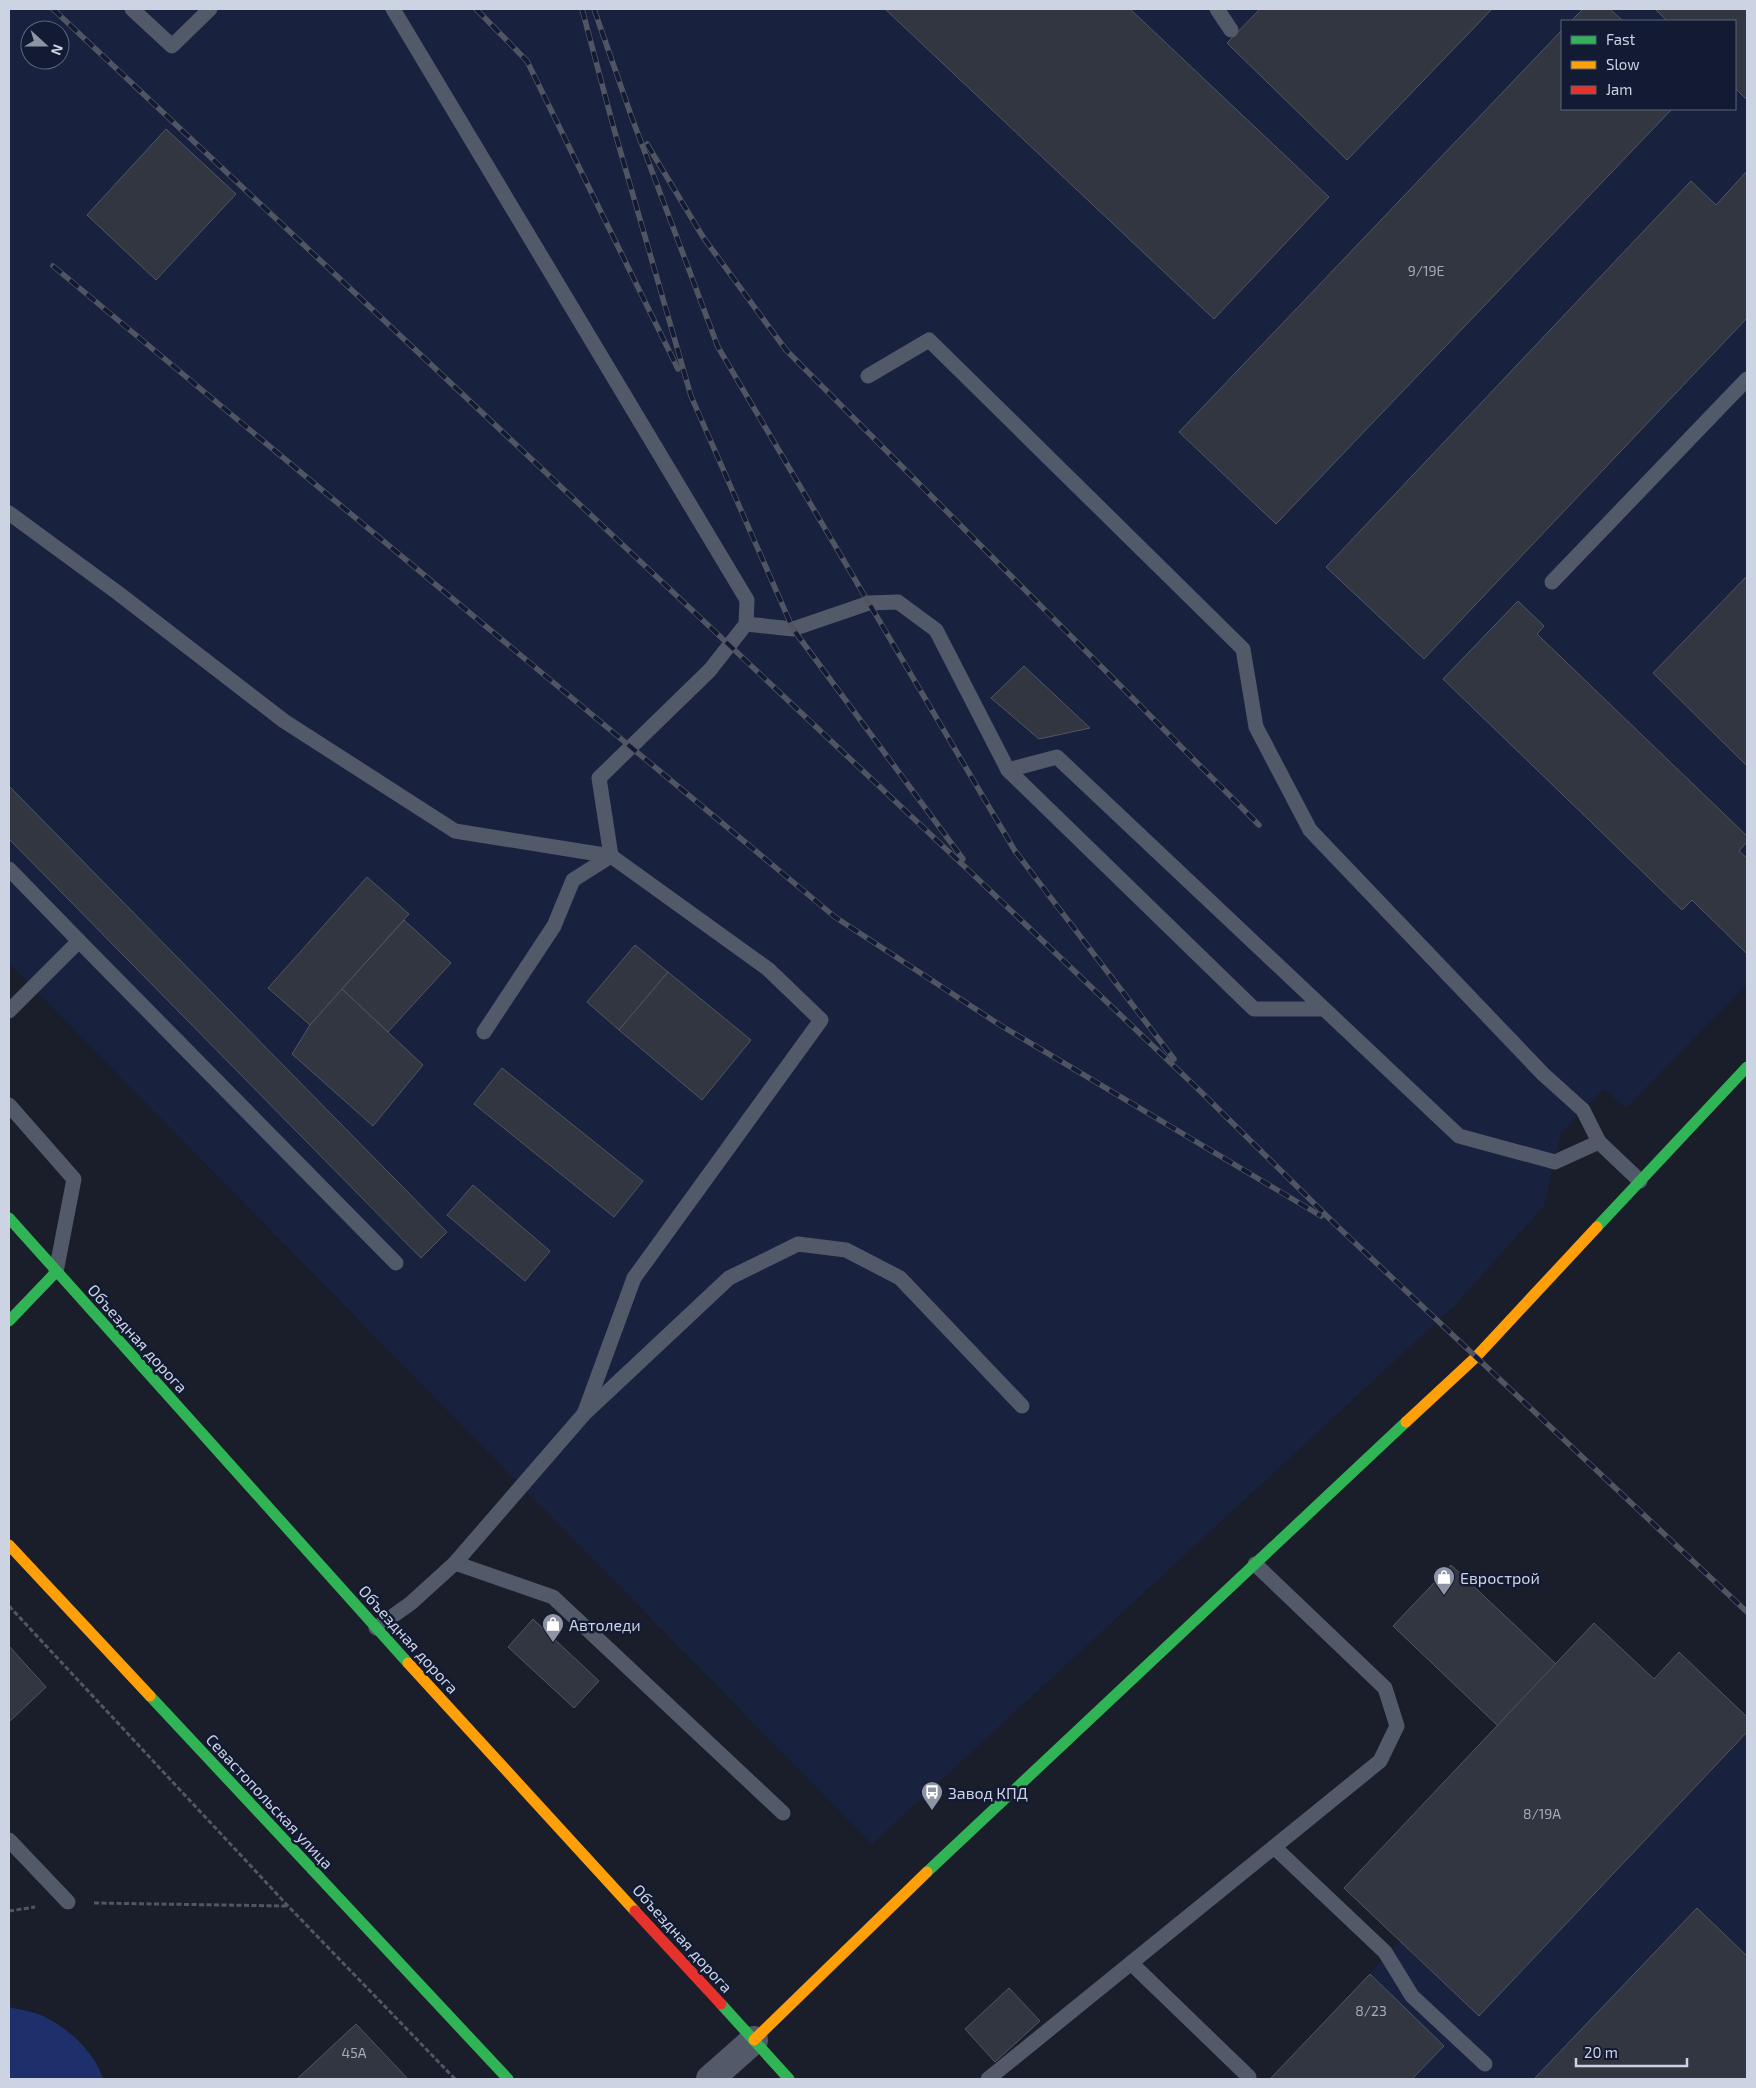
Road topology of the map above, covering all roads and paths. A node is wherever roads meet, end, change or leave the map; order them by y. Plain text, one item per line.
1 (132, 9) edge
2 (210, 9) edge
3 (393, 9) edge
4 (1217, 9) edge
5 (1231, 30) dead end
6 (868, 376) dead end
7 (1747, 379) edge
8 (9, 513) edge
9 (1552, 582) dead end
10 (746, 624) junction
11 (1008, 770) junction
12 (611, 856) junction
13 (9, 869) edge
14 (79, 941) junction
15 (1324, 1009) junction
16 (9, 1011) edge
17 (484, 1032) dead end
18 (1747, 1067) edge
19 (9, 1105) edge
20 (1599, 1142) junction
21 (1640, 1181) junction
22 (9, 1218) edge
23 (396, 1263) dead end
24 (56, 1272) junction
25 (9, 1321) edge
26 (1022, 1406) dead end
27 (584, 1414) junction
28 (9, 1545) edge
29 (455, 1563) junction
30 (1255, 1564) junction
31 (9, 1606) edge
32 (376, 1628) junction
33 (783, 1813) dead end
34 (9, 1840) edge
35 (1274, 1848) junction
36 (68, 1902) junction
37 (288, 1906) junction
38 (9, 1910) edge
39 (1131, 1963) junction
40 (754, 2040) junction
41 (1485, 2064) dead end
42 (1249, 2077) dead end
43 (455, 2079) edge
44 (508, 2079) edge
45 (710, 2079) edge
46 (789, 2079) edge
47 (988, 2079) edge

1 - 2 lane
3 - 10 lane
4 - 5 lane
6 - 20 lane
7 - 9 lane
8 - 12 lane
10 - 11 lane
10 - 12 lane
11 - 15 lane
11 - 15 lane
12 - 17 lane
12 - 27 lane
13 - 14 lane
14 - 16 lane
14 - 23 lane
15 - 20 lane
18 - 21 street
19 - 24 lane
20 - 21 lane
21 - 30 street
22 - 24 street, Объездная дорога
24 - 25 street
24 - 32 street, Объездная дорога
26 - 27 lane
27 - 29 lane
28 - 44 street, Севастопольская улица
29 - 32 lane
29 - 33 lane
30 - 35 lane
30 - 40 street
31 - 37 path
32 - 40 street, Объездная дорога
34 - 36 lane
35 - 39 lane
35 - 41 lane
36 - 37 path
36 - 38 path
37 - 43 path
39 - 42 lane
39 - 47 lane
40 - 45 street
40 - 46 street, Объездная дорога

